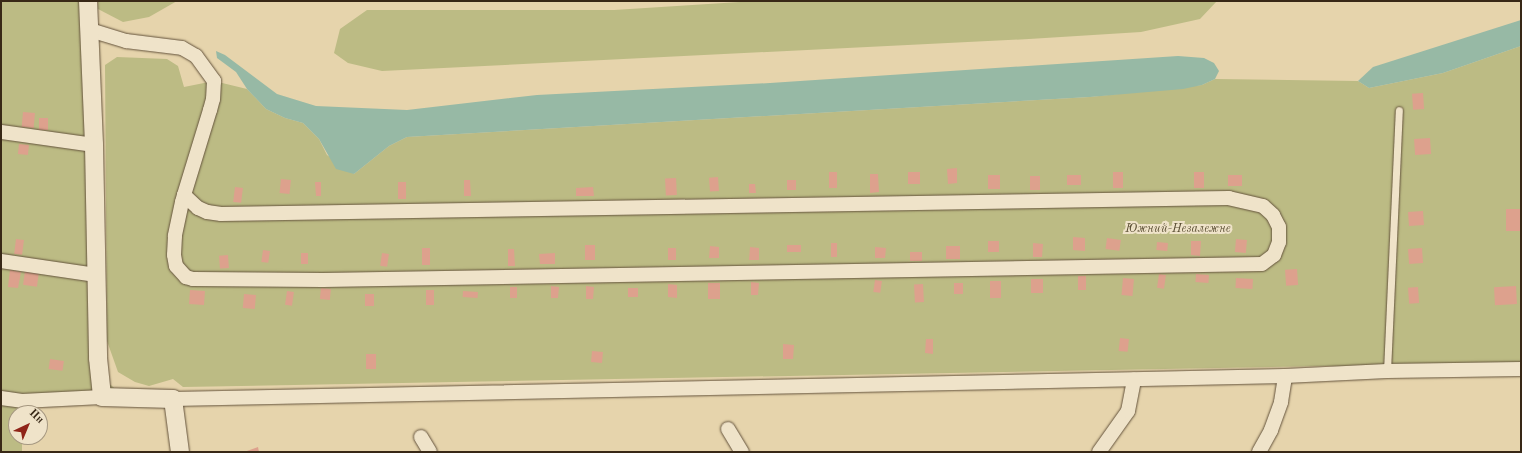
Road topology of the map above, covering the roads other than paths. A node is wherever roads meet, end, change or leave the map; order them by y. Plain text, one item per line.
1 (88, 1) edge
2 (90, 30) junction
3 (1399, 110) dead end
4 (1, 132) edge
5 (94, 145) junction
6 (184, 195) junction
7 (1, 261) edge
8 (96, 275) junction
9 (1521, 369) edge
10 (1387, 371) junction
11 (1285, 376) junction
12 (1134, 380) junction
13 (102, 397) junction
14 (1, 398) edge
15 (173, 399) junction
16 (728, 429) dead end
17 (421, 438) dead end
18 (180, 452) edge
19 (430, 452) edge
20 (742, 452) edge
21 (1099, 452) edge
22 (1259, 452) edge

1 - 2 street
2 - 5 street
2 - 6 street
3 - 10 lane
4 - 5 street
5 - 8 street
6 - 6 street
7 - 8 street
8 - 13 street
9 - 10 street
10 - 11 street
11 - 12 street
11 - 22 street
12 - 15 street
12 - 21 street
13 - 14 street
13 - 15 street
15 - 18 street
16 - 20 street
17 - 19 street

